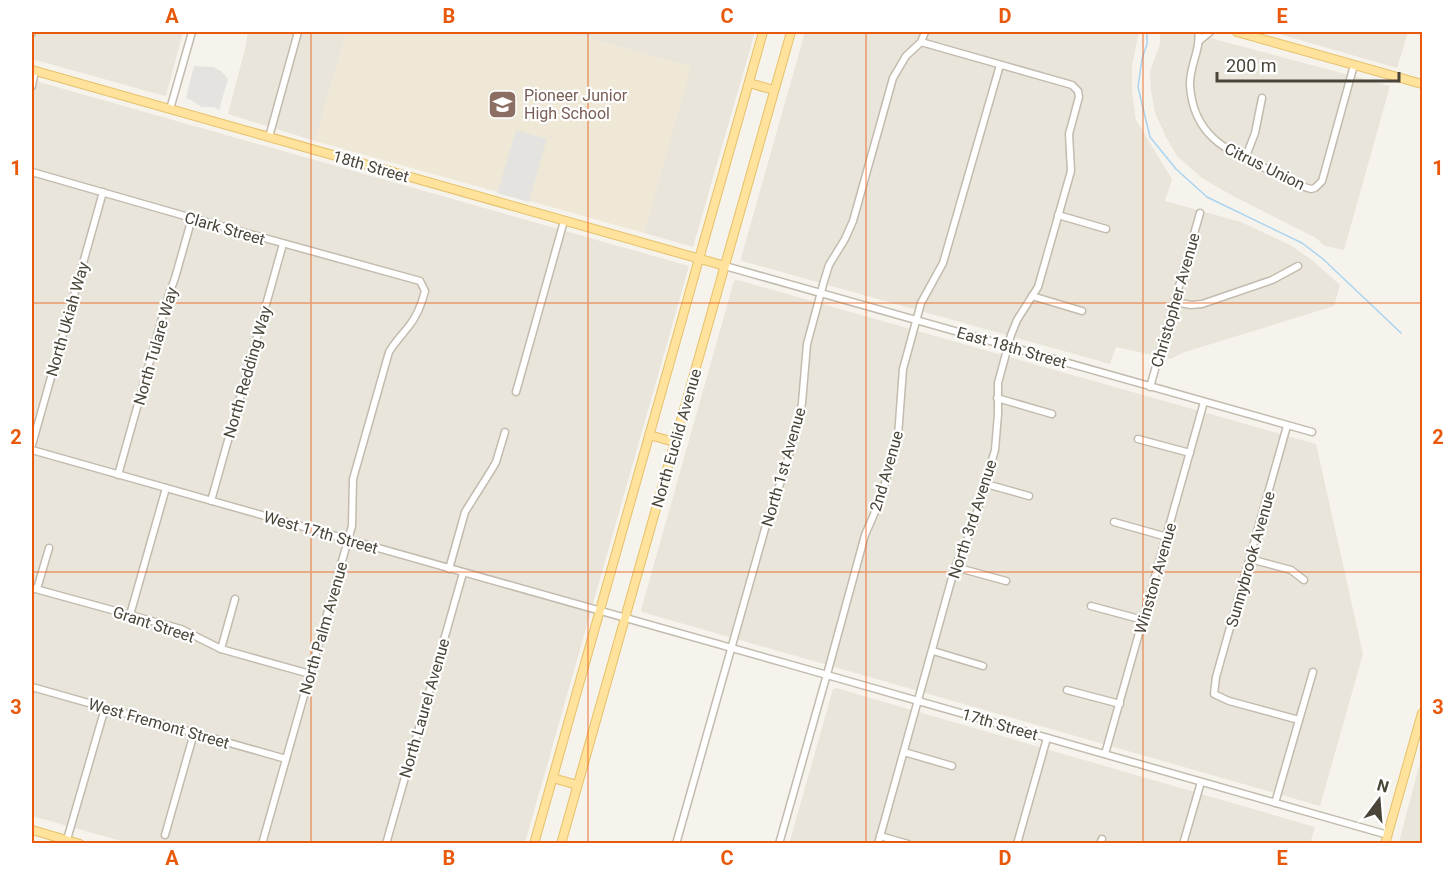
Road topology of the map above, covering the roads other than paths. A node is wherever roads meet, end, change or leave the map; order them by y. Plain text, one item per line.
1 (192, 32) edge
2 (298, 32) edge
3 (763, 32) edge
4 (791, 32) edge
5 (925, 32) edge
6 (1197, 32) edge
7 (1210, 32) edge
8 (1237, 32) edge
9 (1266, 35) edge
10 (1199, 41) junction
11 (921, 42) junction
12 (1354, 64) junction
13 (1000, 65) junction
14 (34, 71) edge
15 (749, 83) junction
16 (1422, 84) edge
17 (32, 86) edge
18 (774, 90) junction
19 (1262, 98) dead end
20 (170, 109) junction
21 (268, 137) junction
22 (1245, 159) junction
23 (32, 172) edge
24 (103, 192) junction
25 (1200, 213) dead end
26 (1058, 215) junction
27 (192, 218) junction
28 (564, 221) junction
29 (1106, 229) dead end
30 (283, 244) junction
31 (698, 259) junction
32 (711, 262) joint
33 (725, 266) junction
34 (1298, 267) dead end
35 (420, 281) joint
36 (820, 293) junction
37 (1032, 296) junction
38 (1175, 302) junction
39 (1082, 311) dead end
40 (916, 320) junction
41 (1008, 346) junction
42 (1150, 387) junction
43 (516, 392) dead end
44 (998, 398) junction
45 (1204, 402) junction
46 (1052, 414) dead end
47 (1287, 426) junction
48 (505, 432) dead end
49 (1312, 432) dead end
50 (649, 435) junction
51 (1138, 439) dead end
52 (675, 442) junction
53 (32, 445) edge
54 (32, 450) edge
55 (1190, 453) junction
56 (118, 475) junction
57 (986, 484) junction
58 (166, 488) junction
59 (1029, 496) dead end
60 (211, 501) junction
61 (1114, 522) dead end
62 (1167, 537) junction
63 (348, 540) junction
64 (49, 548) dead end
65 (1250, 559) junction
66 (956, 567) junction
67 (449, 569) junction
68 (463, 573) junction
69 (1304, 580) dead end
70 (1006, 581) dead end
71 (34, 589) edge
72 (235, 599) dead end
73 (1091, 606) dead end
74 (599, 611) junction
75 (611, 614) joint
76 (130, 615) junction
77 (625, 618) junction
78 (1143, 620) junction
79 (730, 648) junction
80 (221, 649) junction
81 (933, 651) junction
82 (983, 666) dead end
83 (1313, 672) dead end
84 (310, 674) junction
85 (827, 675) junction
86 (32, 687) edge
87 (1067, 690) dead end
88 (919, 701) junction
89 (1120, 704) junction
90 (105, 708) junction
91 (1422, 713) edge
92 (1299, 720) junction
93 (194, 733) junction
94 (1419, 736) edge
95 (1047, 738) junction
96 (904, 752) junction
97 (1106, 754) junction
98 (286, 759) junction
99 (952, 766) dead end
100 (553, 778) junction
101 (1201, 782) junction
102 (577, 785) junction
103 (1275, 803) junction
104 (32, 830) edge
105 (165, 835) dead end
106 (880, 836) junction
107 (1387, 839) edge
108 (66, 842) edge
109 (80, 843) edge
110 (262, 843) edge
111 (386, 843) edge
112 (534, 843) edge
113 (561, 843) edge
114 (675, 843) edge
115 (779, 843) edge
116 (878, 843) edge
117 (908, 843) edge
118 (1017, 843) edge
119 (1183, 843) edge

1 - 20 street
2 - 21 street
3 - 15 main road, North Euclid Avenue
4 - 18 main road, North Euclid Avenue
5 - 11 street, North 1st Avenue
6 - 10 street, Citrus Union
7 - 10 street
8 - 9 main road
9 - 12 main road
10 - 22 street, Citrus Union
11 - 13 street
11 - 36 street, North 1st Avenue
12 - 16 main road
12 - 22 street, Citrus Union
13 - 26 street, North 3rd Avenue
13 - 40 street, 2nd Avenue
14 - 17 street
14 - 20 main road, 18th Street
15 - 18 main road
15 - 31 main road, North Euclid Avenue
18 - 33 main road, North Euclid Avenue
19 - 22 street
20 - 21 main road, 18th Street
21 - 28 main road, 18th Street
23 - 24 street, Clark Street
24 - 27 street, Clark Street
24 - 53 street, North Ukiah Way
25 - 38 street, Christopher Avenue
26 - 29 street
26 - 37 street, North 3rd Avenue
27 - 30 street, Clark Street
27 - 56 street, North Tulare Way
28 - 31 main road, 18th Street
28 - 43 street
30 - 35 street, Clark Street
30 - 60 street, North Redding Way
31 - 32 main road, 18th Street
31 - 50 main road, North Euclid Avenue
32 - 33 main road, East 18th Street
33 - 36 street, East 18th Street
33 - 52 main road, North Euclid Avenue
34 - 38 street
35 - 63 street, North Palm Avenue
36 - 40 street, East 18th Street
36 - 79 street, North 1st Avenue
37 - 39 street
37 - 41 street, North 3rd Avenue
38 - 42 street, Christopher Avenue
40 - 41 street, East 18th Street
40 - 85 street, 2nd Avenue
41 - 42 street, East 18th Street
41 - 44 street, North 3rd Avenue
42 - 45 street, East 18th Street
44 - 46 street
44 - 57 street, North 3rd Avenue
45 - 47 street, East 18th Street
45 - 55 street, Winston Avenue
47 - 49 street, East 18th Street
47 - 65 street, Sunnybrook Avenue
48 - 67 street
50 - 52 main road
50 - 74 main road, North Euclid Avenue
51 - 55 street
52 - 77 main road, North Euclid Avenue
54 - 56 street, West 17th Street
55 - 62 street, Winston Avenue
56 - 58 street, West 17th Street
57 - 59 street
57 - 66 street, North 3rd Avenue
58 - 60 street, West 17th Street
58 - 76 street
60 - 63 street, West 17th Street
61 - 62 street
62 - 78 street, Winston Avenue
63 - 67 street, West 17th Street
63 - 84 street, North Palm Avenue
64 - 71 street
65 - 69 street
65 - 92 street, Sunnybrook Avenue
66 - 70 street
66 - 81 street, North 3rd Avenue
67 - 68 street, West 17th Street
68 - 74 street, West 17th Street
68 - 111 street, North Laurel Avenue
71 - 76 street, Grant Street
72 - 80 street
73 - 78 street
74 - 75 street, West 17th Street
74 - 100 main road, North Euclid Avenue
75 - 77 street, 17th Street
76 - 80 street, Grant Street
77 - 79 street, 17th Street
77 - 102 main road, North Euclid Avenue
78 - 89 street, Winston Avenue
79 - 85 street, 17th Street
79 - 114 street, North 1st Avenue
80 - 84 street, Grant Street
81 - 82 street
81 - 88 street, North 3rd Avenue
83 - 92 street
84 - 98 street, North Palm Avenue
85 - 88 street, 17th Street
85 - 115 street, 2nd Avenue
86 - 90 street, West Fremont Street
87 - 89 street
88 - 95 street, 17th Street
88 - 96 street, North 3rd Avenue
89 - 97 street, Winston Avenue
90 - 93 street, West Fremont Street
90 - 108 street
91 - 94 main road
92 - 103 street
93 - 98 street, West Fremont Street
93 - 105 street
94 - 107 main road
95 - 97 street, 17th Street
95 - 118 street
96 - 99 street
96 - 106 street, North 3rd Avenue
97 - 101 street, 17th Street
98 - 110 street, North Palm Avenue
100 - 102 main road
100 - 112 main road, North Euclid Avenue
101 - 103 street, 17th Street
101 - 119 street
102 - 113 main road, North Euclid Avenue
103 - 107 street, 17th Street
104 - 108 main road
106 - 116 street, North 3rd Avenue
106 - 117 street
108 - 109 main road

